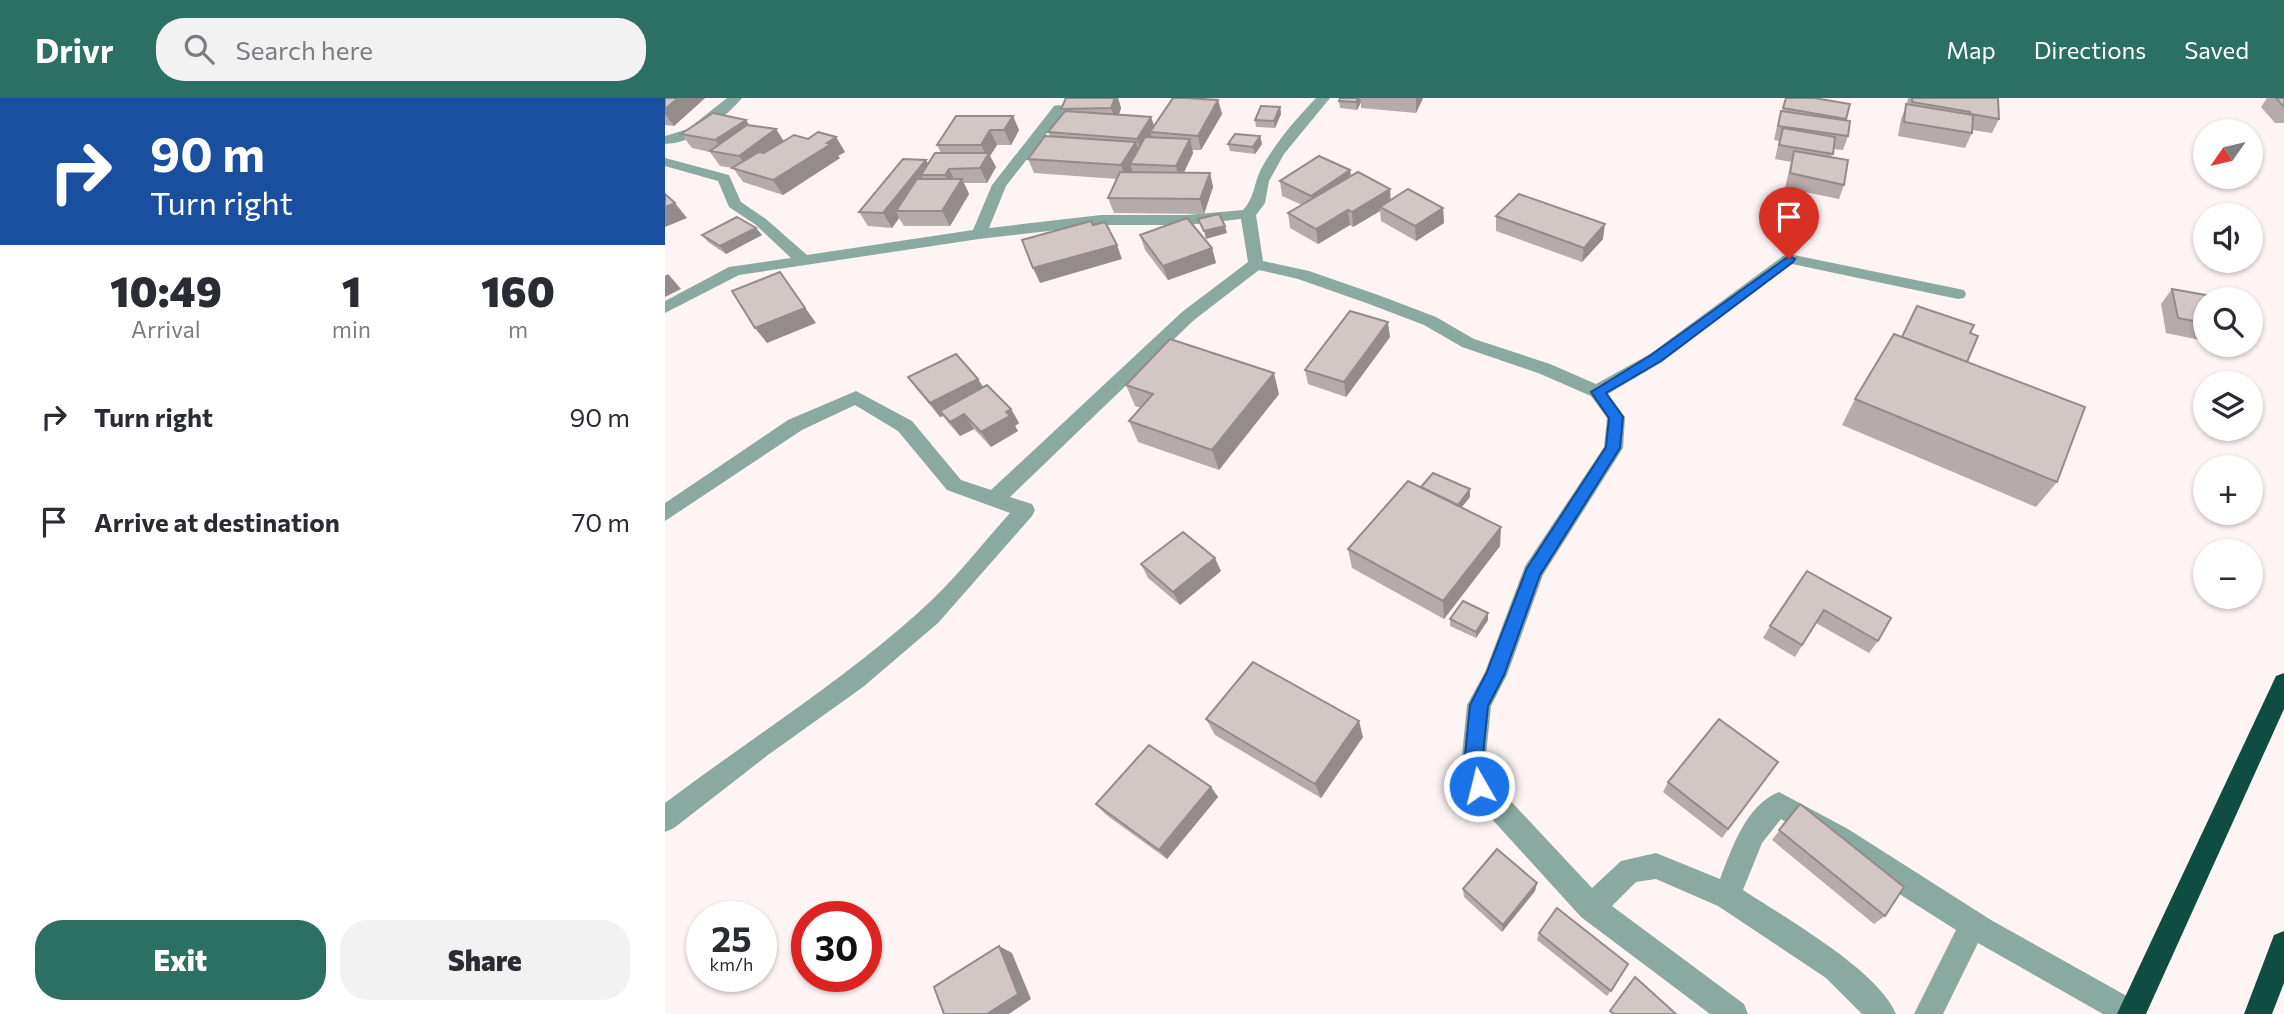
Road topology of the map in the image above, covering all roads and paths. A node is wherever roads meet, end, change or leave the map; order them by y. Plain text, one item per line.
1 (735, 98) edge
2 (1323, 98) edge
3 (1059, 109) edge
4 (670, 141) edge
5 (665, 154) edge
6 (665, 162) edge
7 (1248, 214) junction
8 (979, 234) junction
9 (804, 261) junction
10 (1256, 264) junction
11 (1958, 294) dead end
12 (665, 308) edge
13 (1597, 392) junction
14 (995, 499) junction
15 (665, 513) edge
16 (2284, 683) edge
17 (665, 819) edge
18 (1728, 896) junction
19 (1591, 906) junction
20 (1973, 924) junction
21 (2284, 945) edge
22 (1734, 1014) edge
23 (1882, 1014) edge
24 (1928, 1014) edge
25 (2131, 1014) edge
26 (2258, 1014) edge

1 - 4 street
2 - 7 street
3 - 8 street
4 - 5 street
6 - 9 street
7 - 8 street
7 - 10 street
8 - 9 street
9 - 12 street
10 - 13 street
10 - 14 street
11 - 13 street
13 - 19 street
14 - 15 street
14 - 17 street
16 - 25 highway
18 - 19 street
18 - 20 street
18 - 23 street
19 - 22 street
20 - 24 street
20 - 25 street
21 - 26 highway

